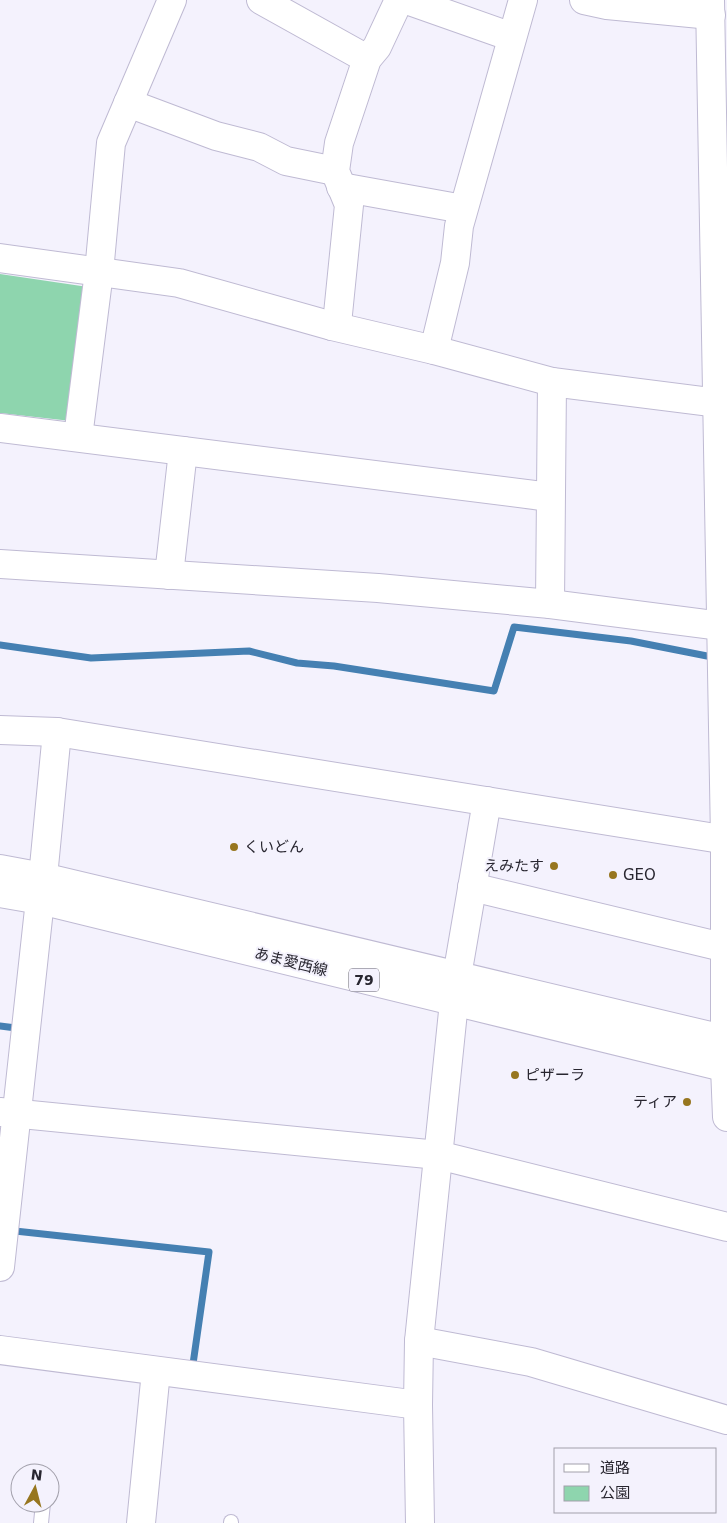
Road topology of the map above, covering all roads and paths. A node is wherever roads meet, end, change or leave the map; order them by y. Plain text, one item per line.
1 (172, 0) edge
2 (261, 0) edge
3 (399, 0) edge
4 (407, 0) edge
5 (523, 0) edge
6 (584, 0) edge
7 (715, 13) edge
8 (512, 37) junction
9 (367, 60) junction
10 (128, 103) junction
11 (338, 179) junction
12 (463, 209) junction
13 (0, 258) edge
14 (99, 272) junction
15 (332, 326) junction
16 (434, 350) junction
17 (552, 382) junction
18 (722, 403) edge
19 (0, 428) edge
20 (78, 437) junction
21 (183, 451) junction
22 (550, 496) junction
23 (0, 564) edge
24 (169, 575) junction
25 (550, 604) junction
26 (721, 626) junction
27 (0, 730) edge
28 (57, 732) junction
29 (487, 801) junction
30 (726, 839) edge
31 (0, 869) edge
32 (472, 887) junction
33 (41, 889) junction
34 (0, 893) edge
35 (726, 948) junction
36 (456, 989) junction
37 (727, 1039) edge
38 (726, 1068) edge
39 (8, 1113) edge
40 (727, 1117) edge
41 (438, 1155) junction
42 (727, 1227) edge
43 (0, 1267) edge
44 (419, 1341) junction
45 (0, 1350) edge
46 (156, 1371) junction
47 (418, 1405) junction
48 (727, 1420) edge
49 (141, 1523) edge
50 (420, 1523) edge

1 - 10 street
2 - 9 street
3 - 9 street
4 - 8 street
5 - 8 street
6 - 7 street
7 - 18 street
8 - 12 street
9 - 11 street
10 - 11 street
10 - 14 street
11 - 12 street
11 - 15 street
12 - 16 street
13 - 14 street
14 - 15 street
14 - 20 street
15 - 16 street
16 - 17 street
17 - 18 street
17 - 22 street
18 - 26 street
19 - 20 street
20 - 21 street
21 - 22 street
21 - 24 street
22 - 25 street
23 - 24 street
24 - 25 street
25 - 26 street
26 - 30 street
27 - 28 street
28 - 29 street
28 - 33 street
29 - 30 street
29 - 32 street
30 - 35 street
31 - 33 street, あま愛西線 / 79
32 - 35 street
32 - 36 street
33 - 34 street, あま愛西線 / 79
33 - 36 street, あま愛西線 / 79
33 - 39 street
35 - 37 street
36 - 37 street, あま愛西線 / 79
36 - 38 street, あま愛西線 / 79
36 - 41 street
37 - 38 street
38 - 40 street
39 - 41 street
39 - 43 street
41 - 42 street
41 - 44 street
44 - 47 street
44 - 48 street
45 - 46 street
46 - 47 street
46 - 49 street
47 - 50 street

